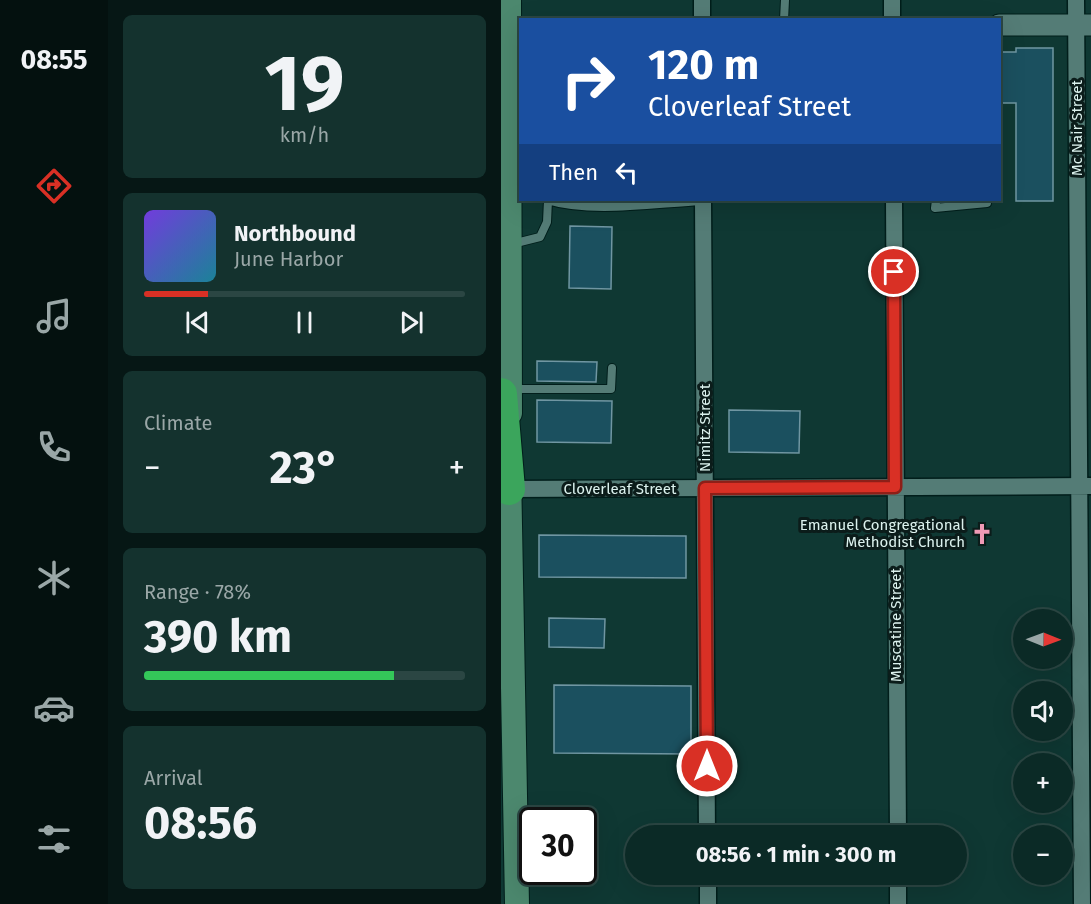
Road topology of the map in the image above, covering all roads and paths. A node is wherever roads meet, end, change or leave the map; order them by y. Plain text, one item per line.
1 (509, 0) edge
2 (702, 0) edge
3 (785, 0) edge
4 (892, 0) edge
5 (1076, 0) edge
6 (702, 18) edge
7 (784, 18) edge
8 (892, 18) edge
9 (1001, 25) edge
10 (1083, 25) edge
11 (515, 28) edge
12 (515, 190) edge
13 (547, 201) edge
14 (550, 201) edge
15 (685, 201) edge
16 (703, 201) edge
17 (894, 201) edge
18 (936, 201) edge
19 (987, 201) edge
20 (510, 245) junction
21 (612, 368) dead end
22 (505, 391) edge
23 (1085, 486) edge
24 (895, 487) junction
25 (705, 488) junction
26 (509, 489) junction
27 (707, 825) edge
28 (898, 825) edge
29 (708, 885) edge
30 (898, 885) edge
31 (517, 904) edge
32 (708, 904) edge
33 (898, 904) edge
34 (1082, 904) edge

1 - 11 main road
2 - 6 street
3 - 7 lane
4 - 8 street
5 - 10 street, Mc Nair Street
9 - 10 street
10 - 23 street, Mc Nair Street
11 - 12 main road
12 - 20 main road
13 - 20 lane
14 - 15 lane
16 - 25 street, Nimitz Street
17 - 24 street, Muscatine Street
18 - 19 lane
20 - 22 main road
21 - 22 lane
22 - 26 highway
23 - 24 street, Cloverleaf Street
23 - 34 street, Mc Nair Street
24 - 25 street, Cloverleaf Street
24 - 28 street, Muscatine Street
25 - 26 street, Cloverleaf Street
25 - 27 street, Nimitz Street
26 - 31 main road
29 - 32 street
30 - 33 street

